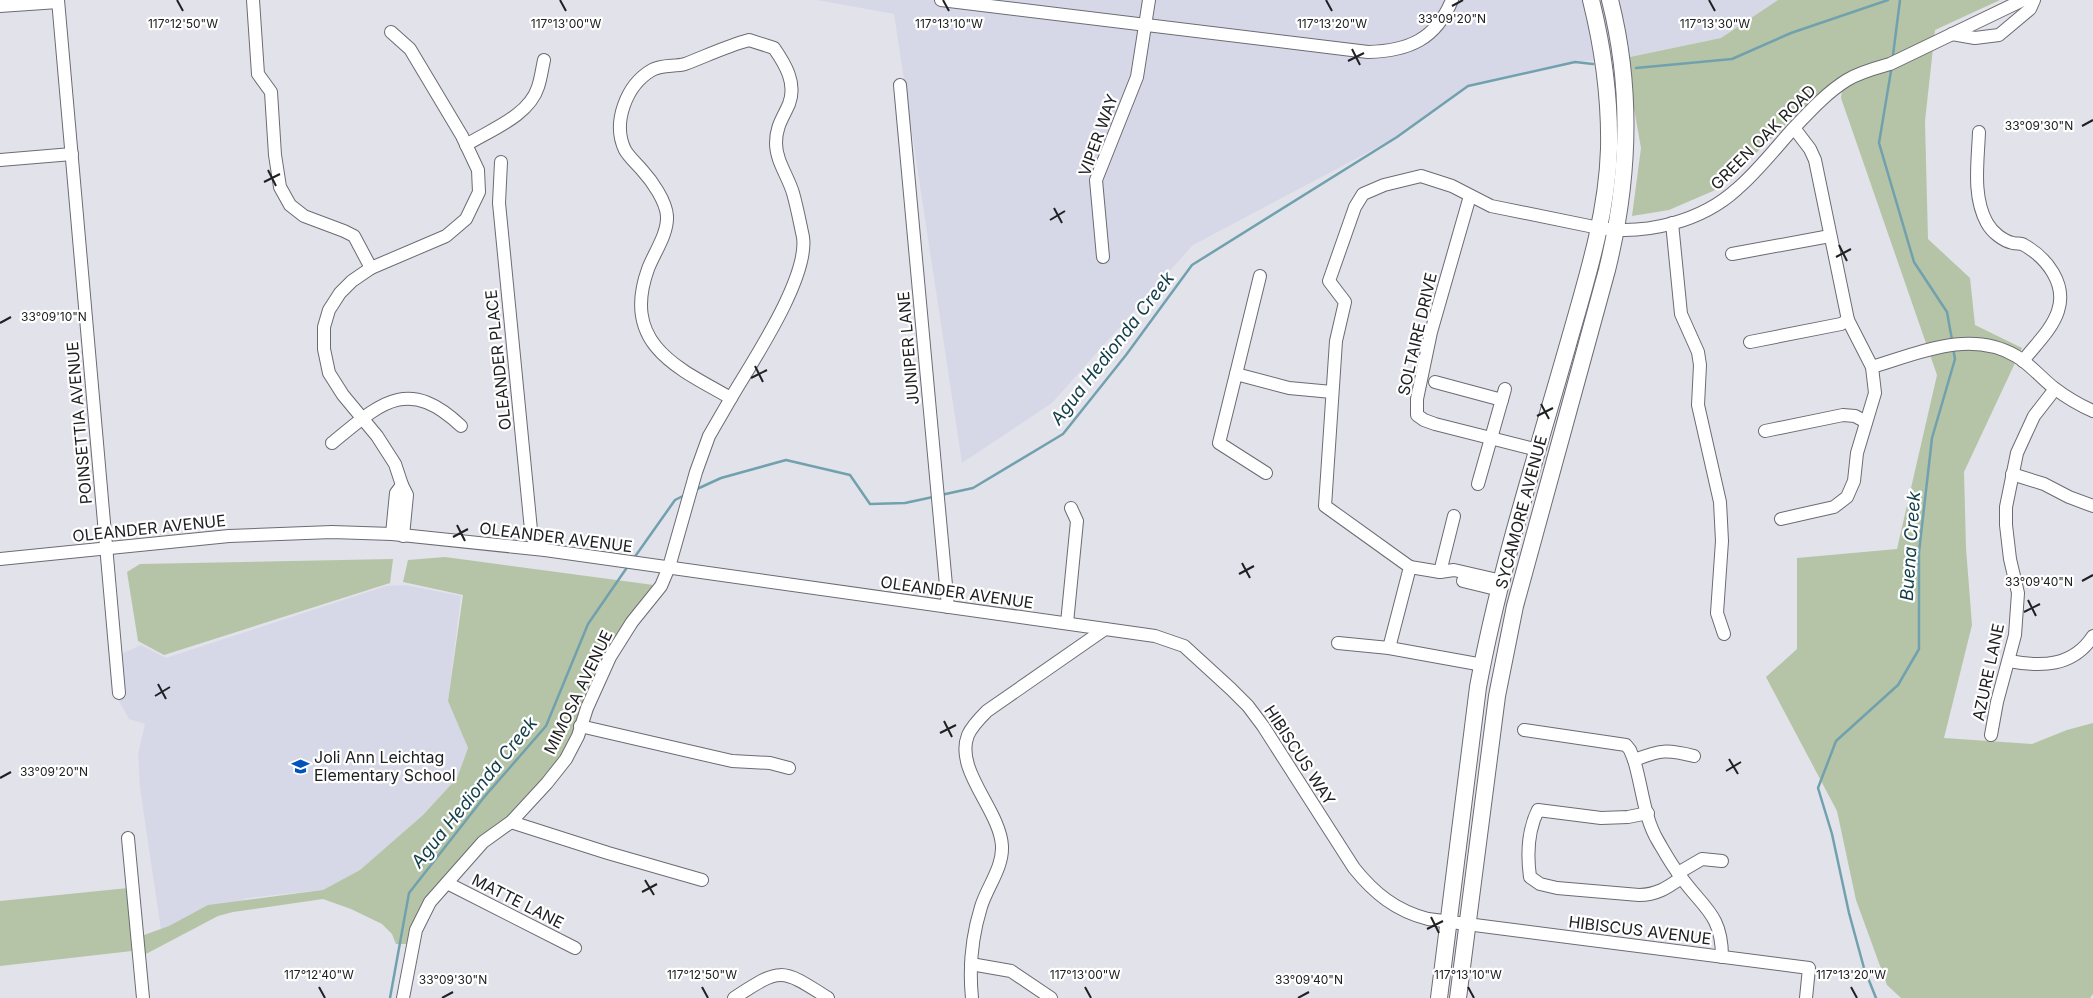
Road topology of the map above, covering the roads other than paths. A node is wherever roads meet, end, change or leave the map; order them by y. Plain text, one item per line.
1 (253, 0) edge
2 (941, 0) edge
3 (1148, 0) edge
4 (1452, 0) edge
5 (1591, 0) edge
6 (1610, 0) edge
7 (2023, 0) edge
8 (2034, 0) edge
9 (58, 1) edge
10 (0, 6) edge
11 (1146, 25) junction
12 (391, 32) dead end
13 (1952, 34) junction
14 (544, 60) dead end
15 (900, 86) dead end
16 (1794, 128) junction
17 (1979, 132) dead end
18 (466, 145) junction
19 (72, 154) junction
20 (0, 160) edge
21 (500, 162) dead end
22 (1470, 196) junction
23 (1672, 223) junction
24 (1599, 228) junction
25 (1616, 231) junction
26 (1830, 236) junction
27 (1732, 254) dead end
28 (1103, 257) dead end
29 (371, 268) junction
30 (1260, 276) dead end
31 (1848, 320) junction
32 (1750, 342) dead end
33 (2023, 361) junction
34 (1872, 367) junction
35 (1236, 374) junction
36 (1435, 382) dead end
37 (2055, 389) junction
38 (1332, 392) junction
39 (731, 398) junction
40 (2093, 411) edge
41 (362, 418) junction
42 (1866, 422) junction
43 (461, 426) dead end
44 (1765, 431) dead end
45 (1492, 438) junction
46 (332, 443) dead end
47 (1538, 450) junction
48 (1266, 473) dead end
49 (2012, 474) junction
50 (1478, 484) dead end
51 (2093, 506) edge
52 (1070, 508) dead end
53 (1454, 516) dead end
54 (1781, 519) dead end
55 (398, 535) junction
56 (105, 548) junction
57 (544, 550) junction
58 (0, 559) edge
59 (1410, 567) junction
60 (668, 568) junction
61 (1440, 572) junction
62 (1501, 585) junction
63 (948, 607) junction
64 (1067, 623) junction
65 (1105, 629) junction
66 (1724, 634) dead end
67 (2093, 636) edge
68 (1338, 643) dead end
69 (1389, 648) junction
70 (2010, 661) junction
71 (1483, 665) junction
72 (119, 693) dead end
73 (580, 726) junction
74 (1524, 730) dead end
75 (1991, 735) dead end
76 (1694, 756) dead end
77 (1634, 760) junction
78 (788, 768) dead end
79 (1648, 813) junction
80 (511, 822) junction
81 (128, 838) dead end
82 (1722, 861) dead end
83 (1679, 875) junction
84 (702, 880) dead end
85 (447, 883) junction
86 (1450, 922) junction
87 (1468, 924) junction
88 (575, 948) dead end
89 (1722, 956) junction
90 (970, 964) junction
91 (143, 998) edge
92 (403, 998) edge
93 (734, 998) edge
94 (828, 998) edge
95 (972, 998) edge
96 (1051, 998) edge
97 (1439, 998) edge
98 (1458, 998) edge
99 (1806, 998) edge

1 - 29 street
2 - 11 street
3 - 11 street, VIPER WAY
4 - 11 street
5 - 24 main road, SYCAMORE AVENUE
6 - 25 main road, SYCAMORE AVENUE
7 - 13 street, GREEN OAK ROAD
8 - 13 street
9 - 10 street
9 - 19 street, POINSETTIA AVENUE
11 - 28 street, VIPER WAY
12 - 18 street
13 - 16 street, GREEN OAK ROAD
14 - 18 street
15 - 63 street, JUNIPER LANE
16 - 23 street, GREEN OAK ROAD
16 - 26 street
17 - 33 street
18 - 29 street
19 - 20 street
19 - 56 street, POINSETTIA AVENUE
21 - 57 street, OLEANDER PLACE
22 - 24 street
22 - 38 street
22 - 45 street, SOLTAIRE DRIVE
23 - 25 street, GREEN OAK ROAD
23 - 66 street
24 - 25 street, GREEN OAK ROAD
24 - 47 main road, SYCAMORE AVENUE
25 - 87 main road, SYCAMORE AVENUE
26 - 27 street
26 - 31 street
29 - 41 street
30 - 35 street
31 - 32 street
31 - 34 street
33 - 34 street
33 - 37 street
34 - 42 street
35 - 38 street
35 - 48 street
36 - 45 street
37 - 40 street
37 - 49 street, AZURE LANE
38 - 59 street
39 - 39 street, MIMOSA AVENUE
39 - 60 street, MIMOSA AVENUE
41 - 43 street
41 - 46 street
41 - 55 street
42 - 44 street
42 - 54 street
45 - 47 street, SOLTAIRE DRIVE
45 - 50 street
47 - 62 main road, SYCAMORE AVENUE
49 - 51 street
49 - 70 street, AZURE LANE
52 - 64 street
53 - 61 street
55 - 56 street, OLEANDER AVENUE
55 - 57 street, OLEANDER AVENUE
56 - 58 street, OLEANDER AVENUE
56 - 72 street, POINSETTIA AVENUE
57 - 60 street, OLEANDER AVENUE
59 - 61 street
59 - 69 street
60 - 63 street, OLEANDER AVENUE
60 - 73 street, MIMOSA AVENUE
61 - 62 street
62 - 71 main road, SYCAMORE AVENUE
63 - 64 street, OLEANDER AVENUE
64 - 65 street, OLEANDER AVENUE
65 - 86 street, HIBISCUS WAY
65 - 90 street
67 - 70 street
68 - 69 street
69 - 71 street
70 - 75 street, AZURE LANE
71 - 86 main road, SYCAMORE AVENUE
73 - 78 street
73 - 80 street, MIMOSA AVENUE
74 - 77 street
76 - 77 street
77 - 79 street
79 - 83 street
79 - 83 street
80 - 84 street
80 - 85 street, MIMOSA AVENUE
81 - 91 street
82 - 83 street
83 - 89 street
85 - 88 street, MATTE LANE
85 - 92 street, MIMOSA AVENUE
86 - 87 street, HIBISCUS WAY
86 - 97 main road, SYCAMORE AVENUE
87 - 89 street, HIBISCUS AVENUE
87 - 98 main road, SYCAMORE AVENUE
89 - 99 street, HIBISCUS AVENUE
90 - 95 street
90 - 96 street
93 - 94 street

